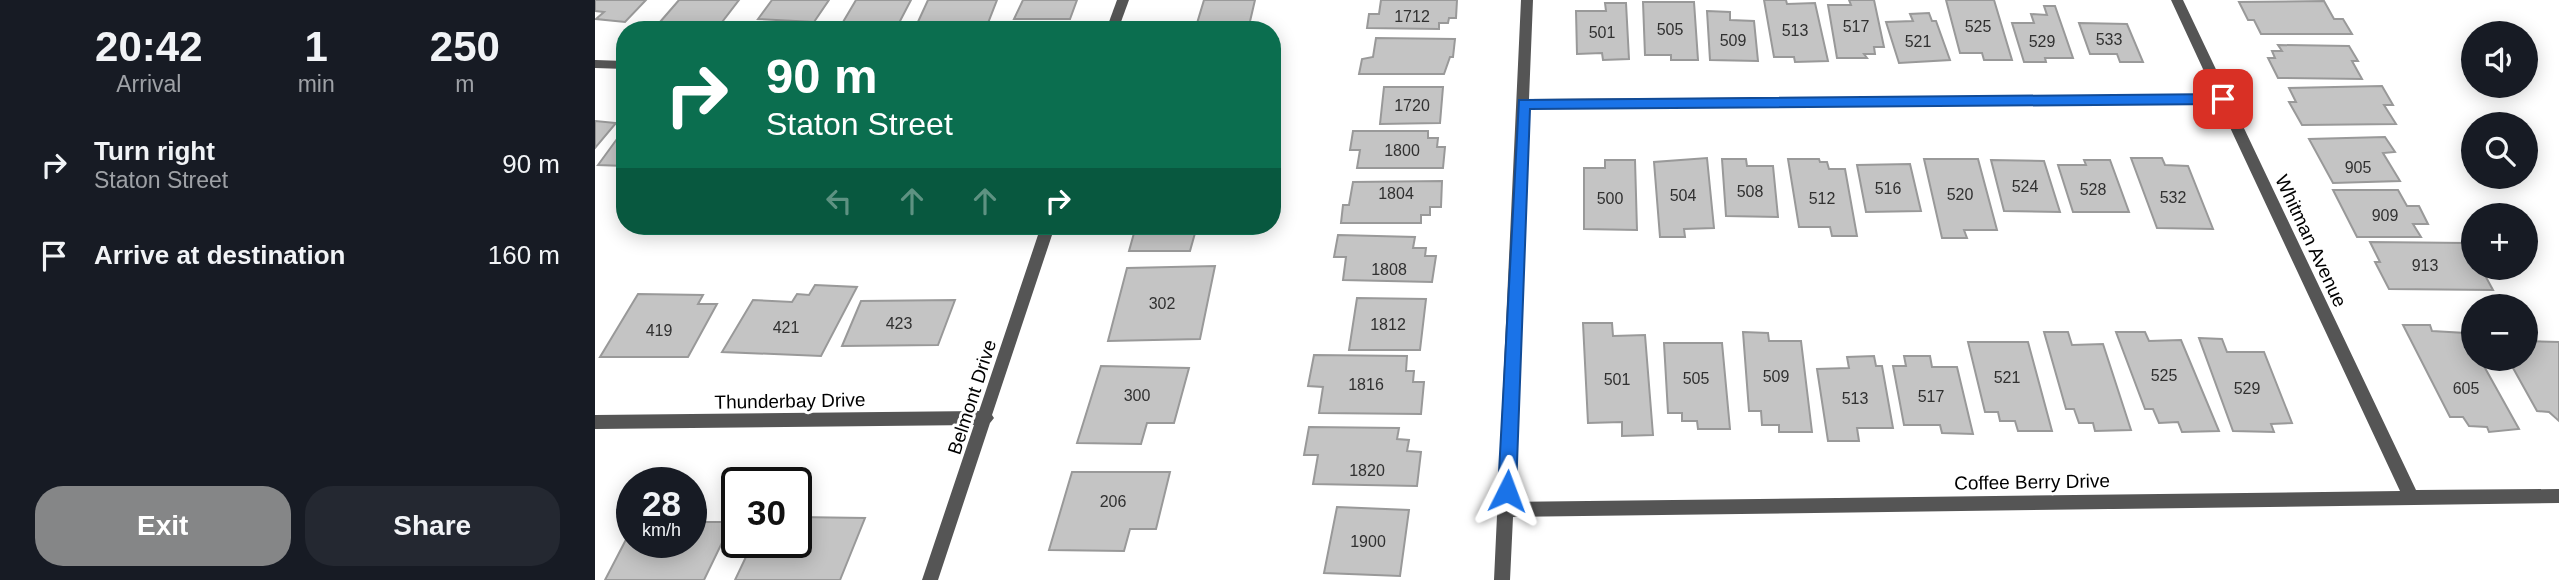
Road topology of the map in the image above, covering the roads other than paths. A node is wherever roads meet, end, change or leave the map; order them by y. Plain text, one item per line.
1 (1123, 0) edge
2 (1527, 0) edge
3 (2177, 0) edge
4 (1115, 21) edge
5 (595, 64) edge
6 (616, 65) edge
7 (2223, 99) junction
8 (1524, 104) junction
9 (1045, 235) edge
10 (986, 418) junction
11 (595, 422) edge
12 (2559, 496) edge
13 (2411, 498) junction
14 (1506, 510) junction
15 (930, 580) edge
16 (1502, 580) edge

1 - 4 street
2 - 8 street
3 - 7 street, Whitman Avenue
5 - 6 street
7 - 8 street
7 - 13 street, Whitman Avenue
8 - 14 street
9 - 10 street, Belmont Drive
10 - 11 street, Thunderbay Drive
10 - 15 street, Belmont Drive
12 - 13 street, Coffee Berry Drive
13 - 14 street, Coffee Berry Drive
14 - 16 street

